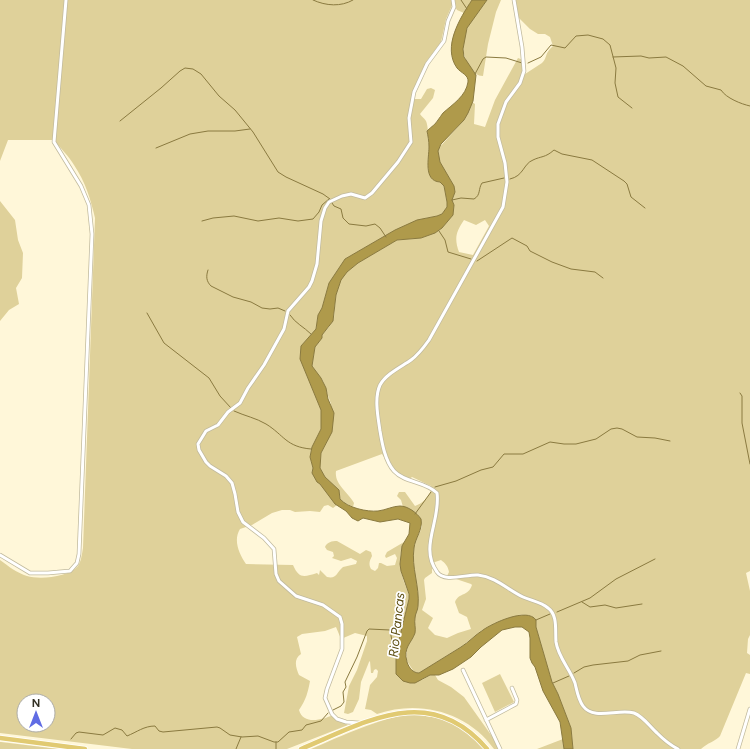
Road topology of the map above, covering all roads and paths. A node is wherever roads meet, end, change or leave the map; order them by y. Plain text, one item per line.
1 (66, 0) edge
2 (453, 0) edge
3 (514, 0) edge
4 (0, 555) edge
5 (463, 670) dead end
6 (512, 688) dead end
7 (750, 709) edge
8 (486, 720) junction
9 (363, 724) junction
10 (0, 738) edge
11 (85, 749) edge
12 (301, 749) edge
13 (487, 749) edge
14 (500, 749) edge
15 (678, 749) edge
16 (738, 749) edge

1 - 4 street
2 - 9 street
3 - 15 street
5 - 8 street
6 - 8 street
7 - 16 street
8 - 14 street
9 - 12 highway
9 - 13 highway
10 - 11 highway

